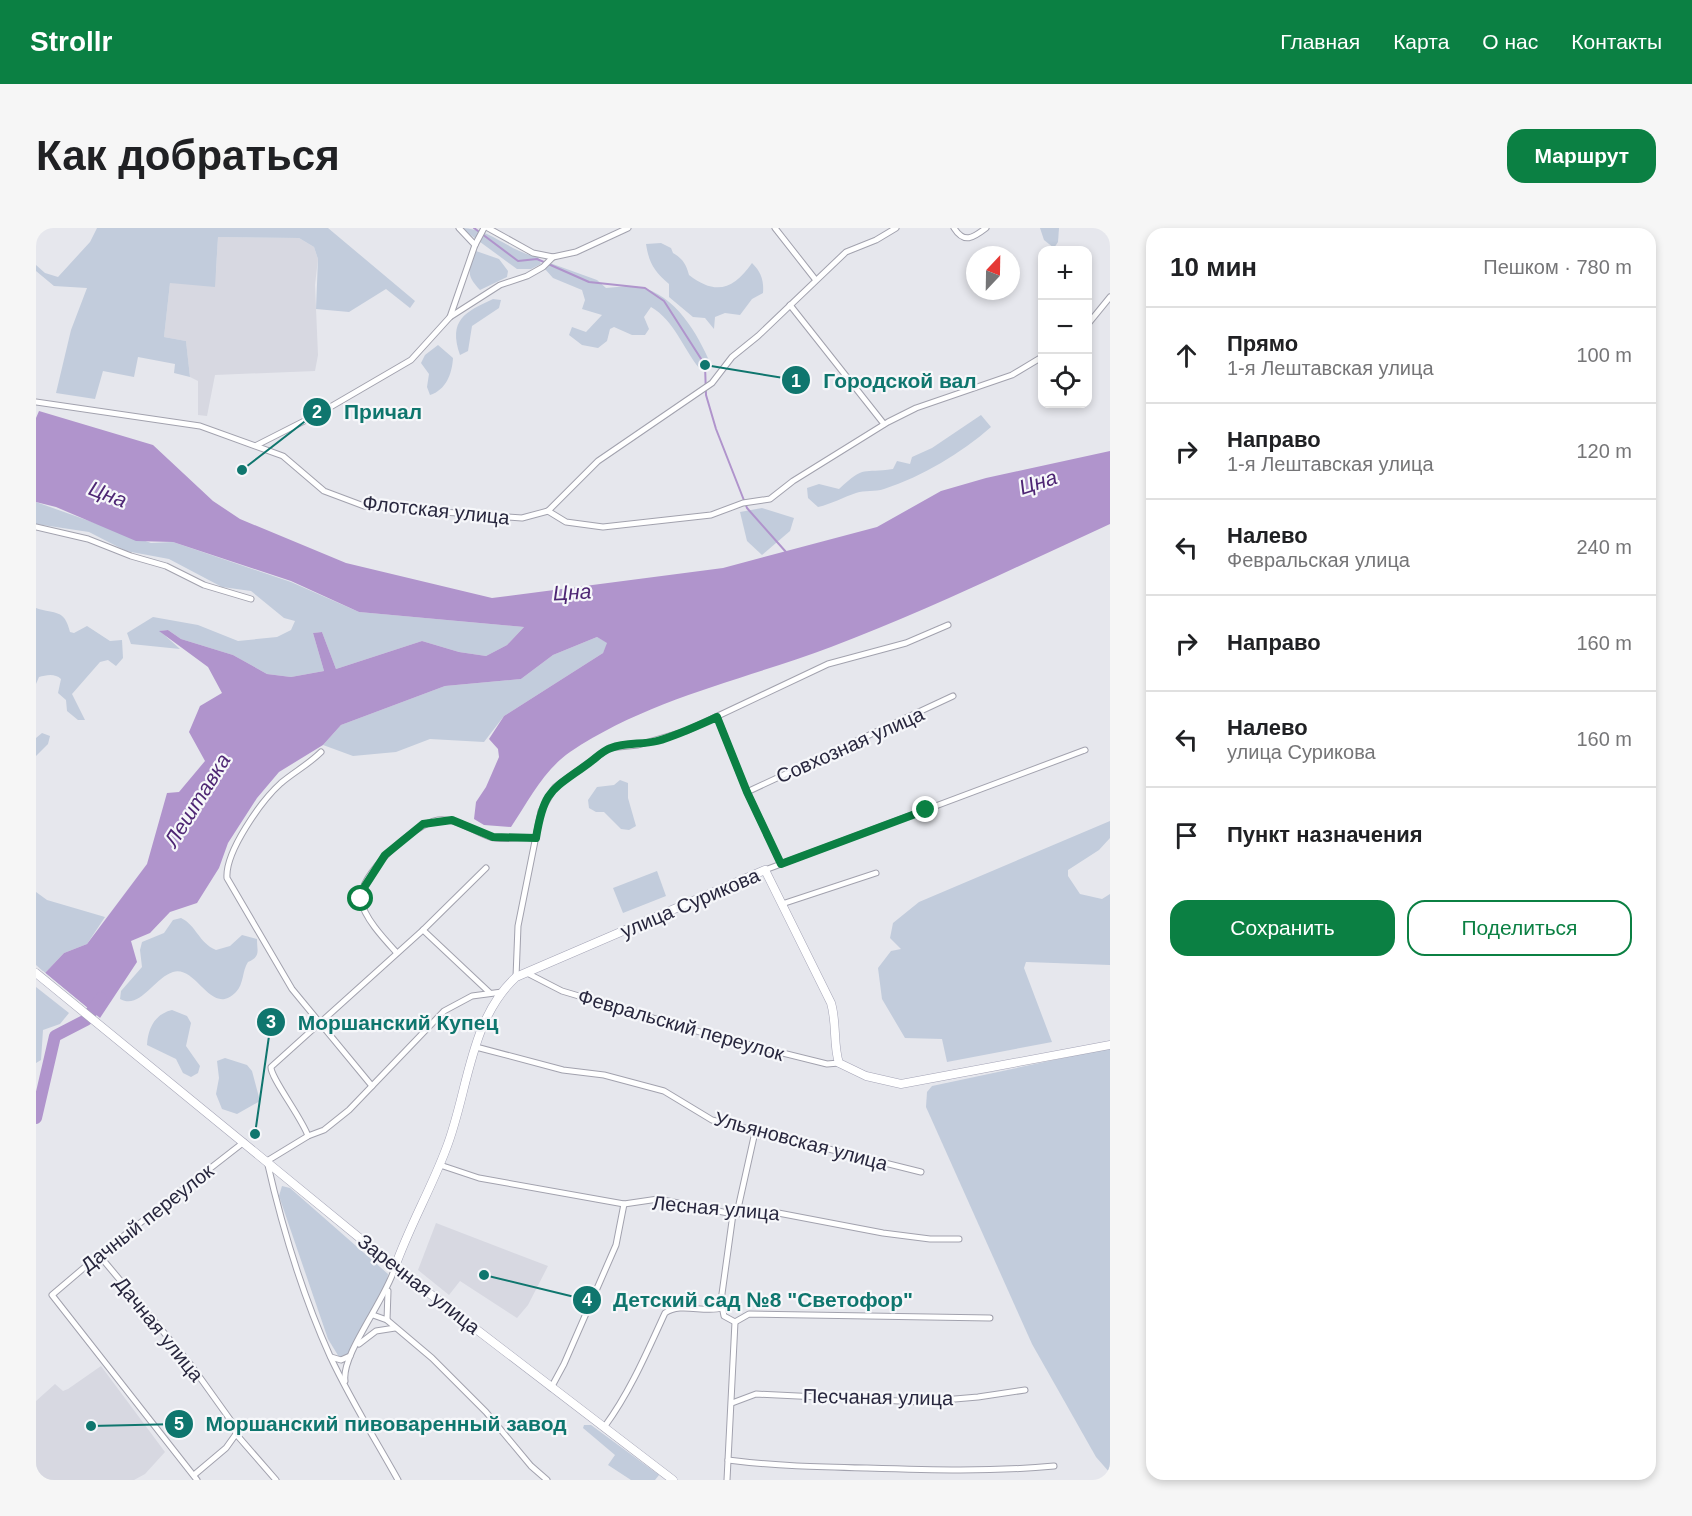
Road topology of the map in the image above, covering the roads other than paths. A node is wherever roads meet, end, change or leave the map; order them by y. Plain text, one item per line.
1 (459, 228) edge
2 (628, 228) edge
3 (776, 228) edge
4 (896, 228) edge
5 (954, 228) edge
6 (986, 228) edge
7 (485, 229) edge
8 (475, 245) junction
9 (553, 257) junction
10 (815, 279) junction
11 (1110, 297) edge
12 (790, 305) junction
13 (450, 317) junction
14 (1092, 319) edge
15 (1038, 359) edge
16 (36, 402) edge
17 (884, 424) junction
18 (257, 445) junction
19 (548, 511) junction
20 (36, 527) edge
21 (251, 599) dead end
22 (948, 625) dead end
23 (953, 696) dead end
24 (717, 717) junction
25 (1085, 750) dead end
26 (321, 752) dead end
27 (747, 792) junction
28 (536, 838) junction
29 (781, 864) junction
30 (486, 868) dead end
31 (765, 870) junction
32 (876, 873) dead end
33 (782, 904) junction
34 (423, 930) junction
35 (397, 953) junction
36 (36, 973) edge
37 (527, 973) junction
38 (516, 977) junction
39 (504, 992) junction
40 (489, 993) junction
41 (320, 1023) junction
42 (1110, 1045) edge
43 (476, 1047) junction
44 (839, 1063) junction
45 (372, 1086) junction
46 (755, 1132) junction
47 (308, 1136) junction
48 (244, 1142) junction
49 (267, 1161) junction
50 (440, 1165) junction
51 (921, 1172) dead end
52 (282, 1173) junction
53 (272, 1186) junction
54 (624, 1204) junction
55 (735, 1213) junction
56 (959, 1239) dead end
57 (99, 1255) junction
58 (395, 1267) junction
59 (387, 1289) junction
60 (722, 1308) junction
61 (373, 1315) junction
62 (990, 1318) dead end
63 (387, 1320) junction
64 (735, 1322) junction
65 (395, 1328) junction
66 (355, 1347) junction
67 (330, 1355) junction
68 (351, 1356) junction
69 (346, 1388) junction
70 (551, 1388) junction
71 (1025, 1390) dead end
72 (732, 1403) junction
73 (605, 1426) junction
74 (236, 1434) junction
75 (728, 1460) junction
76 (1054, 1466) dead end
77 (196, 1477) edge
78 (276, 1480) edge
79 (398, 1480) edge
80 (547, 1480) edge
81 (673, 1480) edge
82 (727, 1480) edge

1 - 8 street
2 - 9 street
3 - 10 street
4 - 10 street
5 - 6 street
7 - 8 street
7 - 9 street
8 - 13 street
9 - 13 street
10 - 12 street
11 - 14 street
12 - 17 street
12 - 19 street
13 - 18 street
15 - 17 street
16 - 18 street, Флотская улица
17 - 19 street
18 - 19 street, Флотская улица
20 - 21 street
22 - 24 street
23 - 27 street, Совхозная улица
24 - 27 street
24 - 28 street
25 - 29 street, улица Сурикова
26 - 41 street
27 - 29 street
28 - 35 street
28 - 38 street
29 - 31 street, улица Сурикова
30 - 34 street
31 - 33 street
31 - 37 street, улица Сурикова
32 - 33 street
33 - 44 street
34 - 35 street
34 - 40 street
35 - 41 street
36 - 48 street
37 - 38 street, улица Сурикова
37 - 44 street, Февральский переулок
38 - 39 street
39 - 40 street
39 - 43 street
40 - 45 street
41 - 45 street
41 - 47 street
42 - 44 street
43 - 46 street, Ульяновская улица
43 - 50 street
45 - 47 street
46 - 51 street, Ульяновская улица
46 - 55 street
47 - 49 street
48 - 49 street
48 - 57 street, Дачный переулок
49 - 52 street
49 - 53 street
50 - 54 street, Лесная улица
50 - 58 street
52 - 53 street
52 - 58 street, Заречная улица
53 - 67 street
54 - 55 street, Лесная улица
54 - 70 street
55 - 56 street, Лесная улица
55 - 60 street
57 - 74 street, Дачная улица
57 - 77 street, Дачный переулок
58 - 59 street
58 - 70 street, Заречная улица
59 - 61 street
59 - 63 street
60 - 64 street
60 - 73 street
61 - 63 street
61 - 66 street
62 - 64 street
63 - 65 street
64 - 72 street
65 - 66 street
65 - 80 street
66 - 68 street
67 - 68 street
67 - 69 street
68 - 69 street
69 - 79 street
70 - 73 street, Заречная улица
71 - 72 street, Песчаная улица
72 - 75 street
73 - 81 street, Заречная улица
74 - 77 street
74 - 78 street, Дачная улица
75 - 76 street
75 - 82 street

